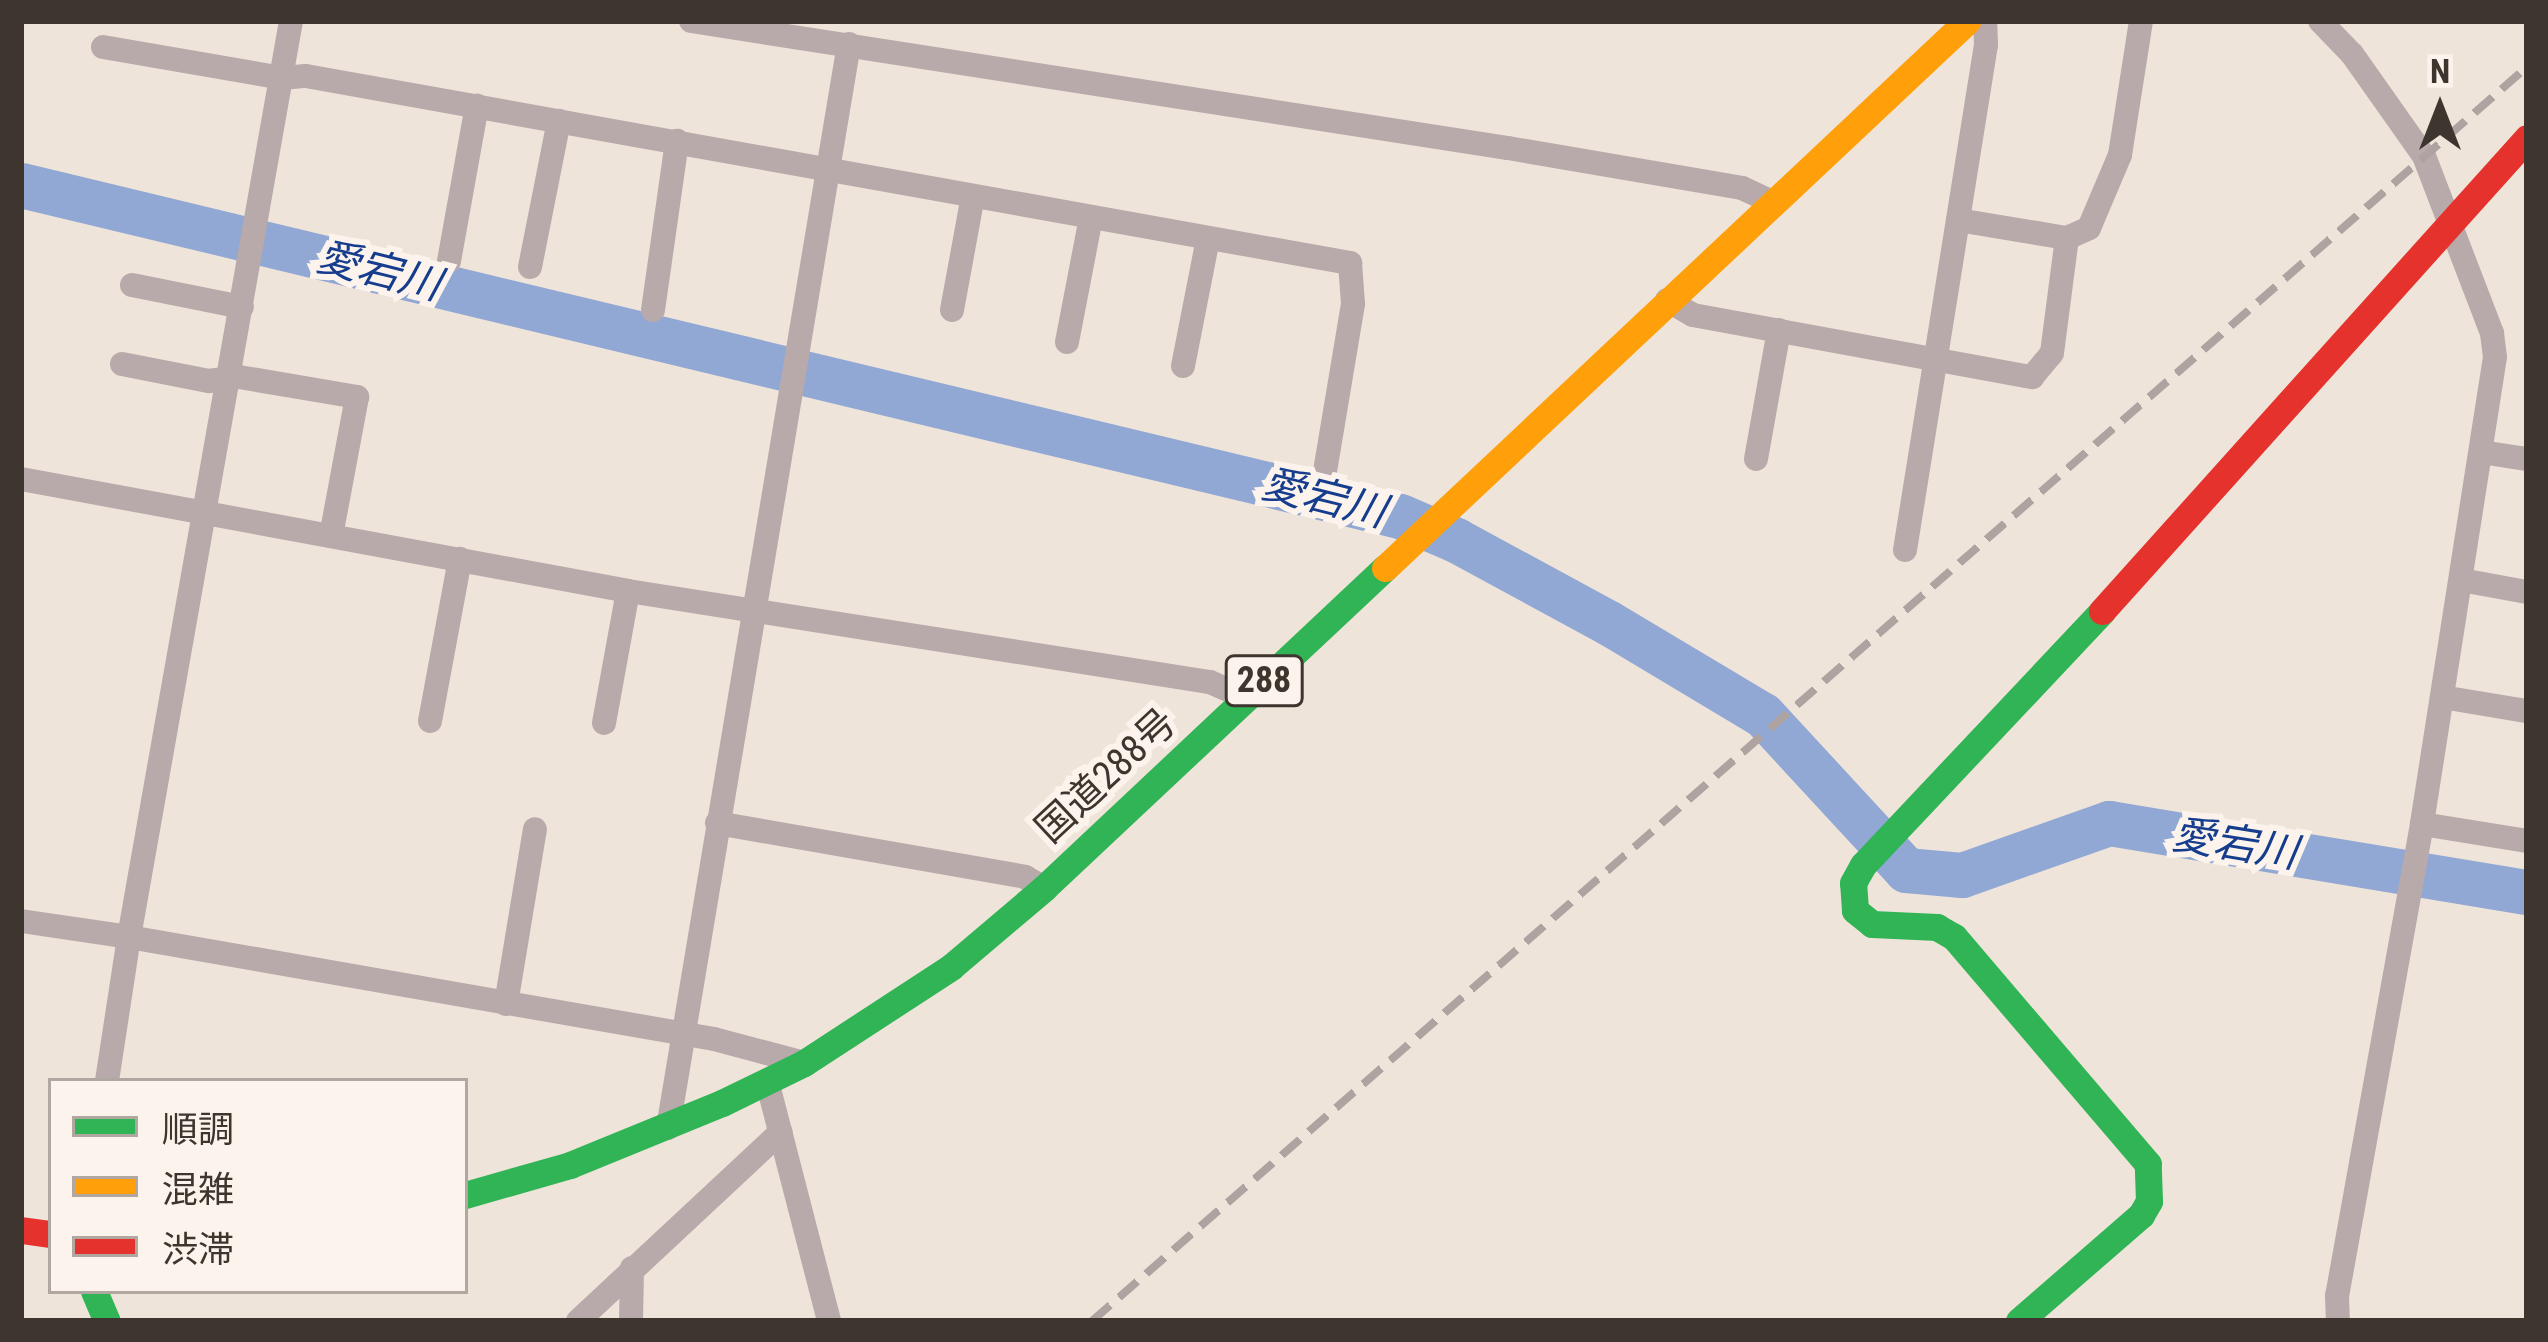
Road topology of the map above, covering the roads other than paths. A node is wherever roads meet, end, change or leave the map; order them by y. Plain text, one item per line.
1 (291, 21) edge
2 (691, 21) edge
3 (1967, 21) edge
4 (1985, 21) edge
5 (2141, 21) edge
6 (2320, 21) edge
7 (849, 44) junction
8 (104, 47) dead end
9 (282, 78) junction
10 (477, 106) junction
11 (560, 121) junction
12 (2527, 138) edge
13 (677, 141) junction
14 (829, 170) junction
15 (973, 196) junction
16 (1772, 202) junction
17 (1091, 217) junction
18 (1958, 220) junction
19 (2450, 224) junction
20 (1208, 238) junction
21 (2067, 238) junction
22 (449, 261) dead end
23 (530, 268) dead end
24 (132, 285) dead end
25 (1667, 300) junction
26 (242, 308) junction
27 (653, 310) dead end
28 (952, 310) dead end
29 (1779, 330) junction
30 (1066, 342) dead end
31 (1935, 359) junction
32 (122, 364) dead end
33 (1183, 366) dead end
34 (228, 379) junction
35 (2481, 452) junction
36 (1756, 459) dead end
37 (2527, 459) edge
38 (21, 478) edge
39 (1323, 484) dead end
40 (201, 514) junction
41 (331, 536) junction
42 (1905, 550) dead end
43 (460, 559) junction
44 (2461, 580) junction
45 (628, 591) junction
46 (2527, 592) edge
47 (757, 611) junction
48 (2442, 697) junction
49 (1246, 698) junction
50 (2527, 711) edge
51 (430, 721) dead end
52 (604, 723) dead end
53 (717, 824) junction
54 (2422, 824) junction
55 (535, 829) dead end
56 (2527, 841) edge
57 (1044, 888) junction
58 (21, 921) edge
59 (129, 938) junction
60 (506, 1004) junction
61 (680, 1034) junction
62 (803, 1063) junction
63 (106, 1078) edge
64 (767, 1081) junction
65 (668, 1128) junction
66 (781, 1132) junction
67 (468, 1194) edge
68 (632, 1268) junction
69 (578, 1321) edge
70 (631, 1321) edge
71 (829, 1321) edge
72 (2019, 1321) edge
73 (2338, 1321) edge

1 - 9 street
2 - 7 street
3 - 16 main road, 国道288号 / 288
4 - 18 street
5 - 21 street
6 - 19 street
7 - 14 street
7 - 16 street
8 - 9 street
9 - 10 street
9 - 26 street
10 - 11 street
10 - 22 street
11 - 13 street
11 - 23 street
12 - 19 main road
13 - 14 street
13 - 27 street
14 - 15 street
14 - 47 street
15 - 17 street
15 - 28 street
16 - 25 main road, 国道288号 / 288
17 - 20 street
17 - 30 street
18 - 21 street
18 - 31 street
19 - 35 street
19 - 72 main road
20 - 33 street
20 - 39 street
21 - 31 street
24 - 26 street
25 - 29 street
25 - 49 main road, 国道288号 / 288
26 - 34 street
29 - 31 street
29 - 36 street
31 - 42 street
32 - 34 street
34 - 40 street
34 - 41 street
35 - 37 street
35 - 44 street
38 - 40 street
40 - 41 street
40 - 59 street
41 - 43 street
43 - 45 street
43 - 51 street
44 - 46 street
44 - 48 street
45 - 47 street
45 - 52 street
47 - 49 street
47 - 53 street
48 - 50 street
48 - 54 street
49 - 57 main road, 国道288号 / 288
53 - 57 street
53 - 61 street
54 - 56 street
54 - 73 street
55 - 60 street
57 - 62 main road, 国道288号 / 288
58 - 59 street
59 - 60 street
59 - 63 street
60 - 61 street
61 - 62 street
61 - 65 street
62 - 64 main road, 国道288号 / 288
64 - 65 main road, 国道288号 / 288
64 - 66 street
65 - 67 main road, 国道288号 / 288
66 - 68 street
66 - 71 street
68 - 69 street
68 - 70 street

